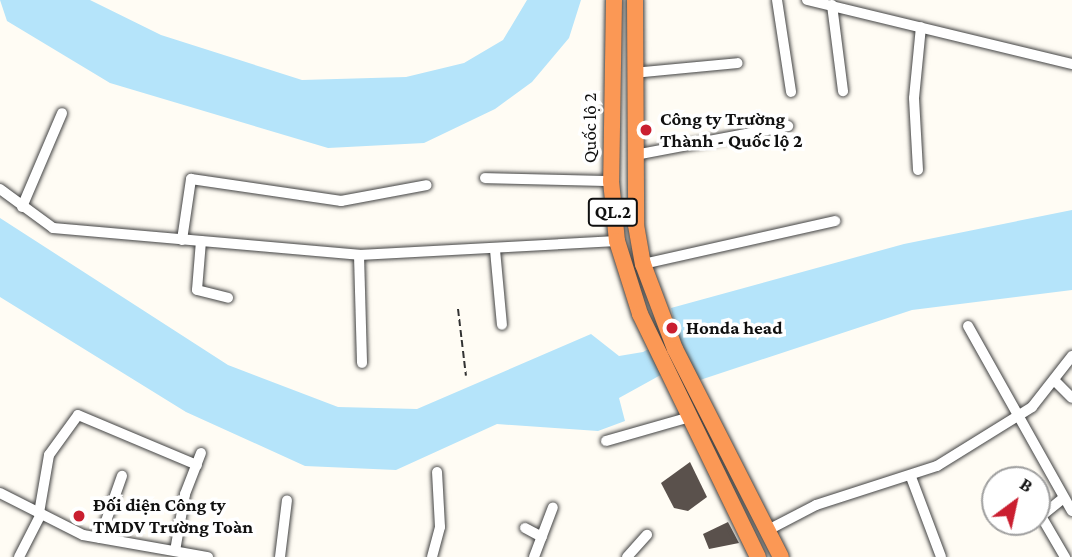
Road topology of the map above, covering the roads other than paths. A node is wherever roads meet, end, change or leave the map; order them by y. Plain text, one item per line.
1 (614, 0) edge
2 (635, 0) edge
3 (777, 0) edge
4 (807, 0) edge
5 (832, 5) junction
6 (921, 27) junction
7 (738, 64) dead end
8 (1072, 64) edge
9 (633, 73) junction
10 (844, 91) dead end
11 (791, 92) dead end
12 (62, 113) dead end
13 (788, 126) dead end
14 (635, 155) junction
15 (918, 170) dead end
16 (485, 178) dead end
17 (611, 181) junction
18 (427, 184) dead end
19 (0, 189) edge
20 (22, 207) junction
21 (835, 221) dead end
22 (182, 240) junction
23 (201, 241) junction
24 (617, 241) junction
25 (495, 250) junction
26 (359, 255) junction
27 (643, 264) junction
28 (228, 298) dead end
29 (502, 325) dead end
30 (968, 326) dead end
31 (1072, 356) edge
32 (362, 363) dead end
33 (1054, 380) junction
34 (1072, 398) edge
35 (688, 413) junction
36 (1015, 419) junction
37 (606, 442) dead end
38 (201, 453) dead end
39 (197, 465) junction
40 (437, 472) dead end
41 (122, 476) dead end
42 (911, 477) junction
43 (0, 494) edge
44 (287, 500) dead end
45 (1061, 500) junction
46 (553, 507) dead end
47 (1072, 511) edge
48 (40, 513) junction
49 (525, 528) dead end
50 (768, 530) junction
51 (648, 535) dead end
52 (542, 537) junction
53 (100, 538) junction
54 (175, 551) junction
55 (19, 557) edge
56 (208, 557) edge
57 (280, 557) edge
58 (432, 557) edge
59 (534, 557) edge
60 (627, 557) edge
61 (758, 557) edge
62 (781, 557) edge
63 (942, 557) edge
64 (1065, 557) edge

1 - 17 highway, Quốc lộ 2 / QL.2
2 - 9 highway, QL.2
3 - 11 street
4 - 5 street
5 - 6 street
5 - 10 street
6 - 8 street
6 - 15 street
7 - 9 street
9 - 14 highway, QL.2
12 - 20 street
13 - 14 street
14 - 27 highway, QL.2
16 - 17 street
17 - 24 highway, Quốc lộ 2 / QL.2
18 - 22 street
19 - 20 street
20 - 22 street
21 - 27 street
22 - 23 street
23 - 26 street
23 - 28 street
24 - 25 street
24 - 35 highway, Quốc lộ 2 / QL.2
25 - 26 street
25 - 29 street
26 - 32 street
27 - 50 highway, QL.2
30 - 36 street
31 - 33 street
33 - 34 street
33 - 36 street
35 - 37 street
35 - 61 highway, QL.2
36 - 42 street
36 - 45 street
38 - 39 street
39 - 48 street
39 - 54 street
40 - 58 street
41 - 53 street
42 - 50 street
42 - 63 street
43 - 48 street
44 - 57 street
45 - 47 street
45 - 64 street
46 - 52 street
48 - 53 street
48 - 55 street
49 - 52 street
50 - 62 highway, QL.2
51 - 60 street
52 - 59 street
53 - 54 street
54 - 56 street

